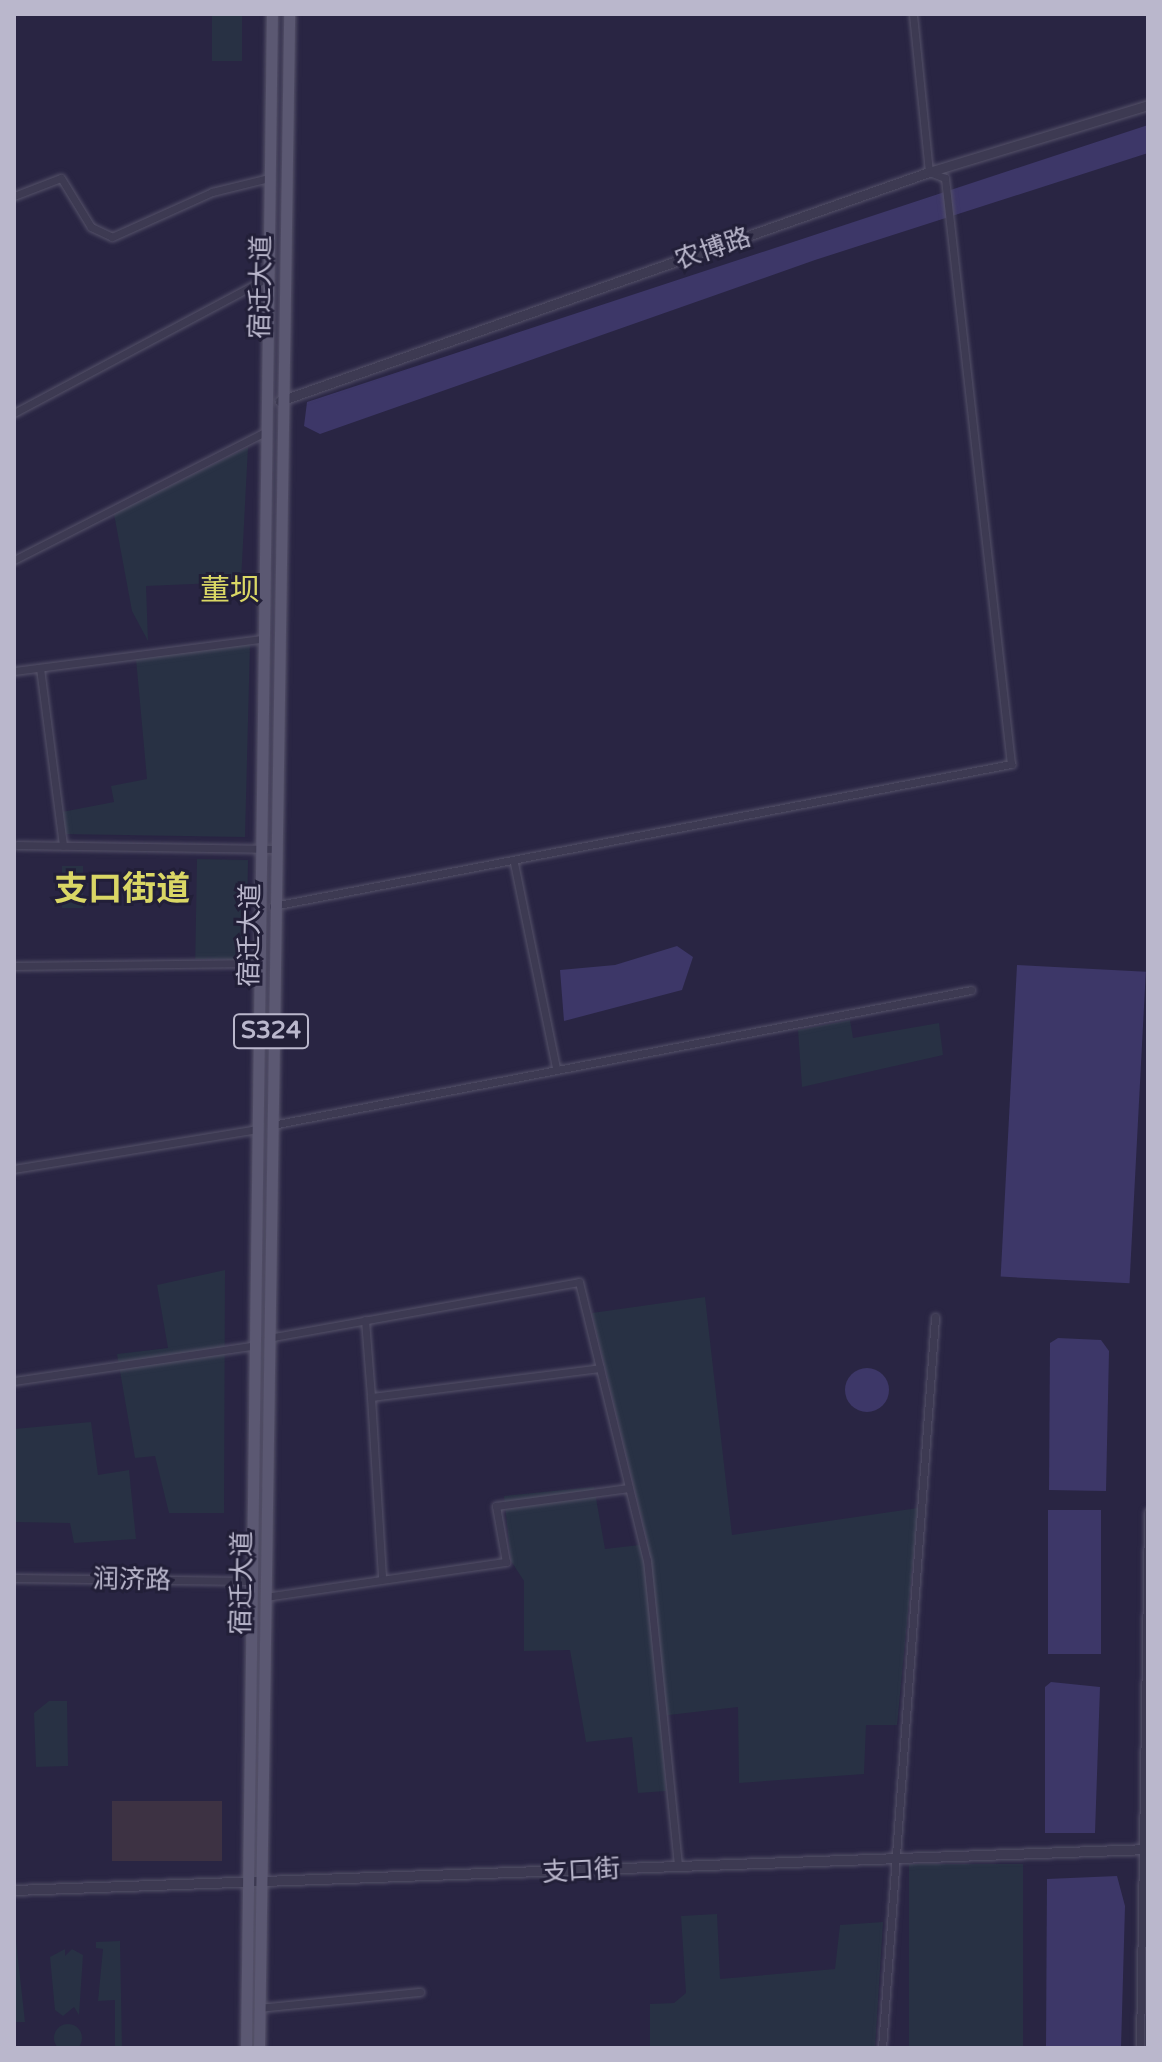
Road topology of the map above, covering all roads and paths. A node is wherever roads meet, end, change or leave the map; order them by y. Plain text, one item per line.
1 (272, 14) edge
2 (289, 14) edge
3 (913, 14) edge
4 (1148, 105) edge
5 (929, 172) junction
6 (269, 178) junction
7 (14, 196) edge
8 (267, 278) junction
9 (280, 401) junction
10 (14, 413) edge
11 (265, 432) junction
12 (14, 560) edge
13 (260, 639) junction
14 (40, 668) junction
15 (14, 671) edge
16 (17, 845) dead end
17 (63, 846) junction
18 (258, 849) junction
19 (273, 849) junction
20 (514, 863) junction
21 (273, 906) junction
22 (256, 963) junction
23 (14, 966) edge
24 (971, 990) dead end
25 (556, 1068) junction
26 (269, 1126) junction
27 (253, 1130) junction
28 (14, 1169) edge
29 (935, 1317) dead end
30 (365, 1320) junction
31 (267, 1338) junction
32 (252, 1346) junction
33 (600, 1368) junction
34 (14, 1381) edge
35 (371, 1397) junction
36 (629, 1488) junction
37 (1148, 1512) edge
38 (14, 1578) edge
39 (382, 1579) junction
40 (250, 1581) junction
41 (264, 1597) junction
42 (1144, 1849) edge
43 (894, 1858) junction
44 (678, 1866) junction
45 (260, 1884) junction
46 (247, 1885) junction
47 (14, 1890) edge
48 (420, 1992) dead end
49 (259, 2008) junction
50 (246, 2048) edge
51 (259, 2048) edge
52 (882, 2048) edge
53 (1140, 2048) edge

1 - 6 main road, 宿迁大道 / S324
2 - 9 main road, 宿迁大道 / S324
3 - 5 street
4 - 5 street, 农博路
5 - 9 street, 农博路
5 - 20 street
6 - 7 street
6 - 8 main road, 宿迁大道 / S324
8 - 10 street
8 - 11 main road, 宿迁大道 / S324
9 - 19 main road, 宿迁大道 / S324
11 - 12 street
11 - 13 main road, 宿迁大道 / S324
13 - 14 street
13 - 18 main road, 宿迁大道 / S324
14 - 15 street
14 - 17 street
16 - 17 street
17 - 18 street
18 - 19 street
18 - 22 main road, 宿迁大道 / S324
19 - 21 main road, 宿迁大道 / S324
20 - 21 street
20 - 25 street
21 - 26 main road, 宿迁大道 / S324
22 - 23 street
22 - 27 main road, 宿迁大道 / S324
24 - 25 street
25 - 26 street
26 - 31 main road, 宿迁大道 / S324
27 - 28 street
27 - 32 main road, 宿迁大道 / S324
29 - 43 street
30 - 31 street
30 - 33 street
30 - 35 street
31 - 41 main road, 宿迁大道 / S324
32 - 34 street
32 - 40 main road, 宿迁大道 / S324
33 - 35 street
33 - 36 street
35 - 39 street
36 - 39 street
36 - 44 street
37 - 42 street
38 - 40 street, 润济路
39 - 41 street
40 - 46 main road, 宿迁大道 / S324
41 - 45 main road, 宿迁大道 / S324
42 - 43 street, 支口街
42 - 53 street
43 - 44 street, 支口街
43 - 52 street
44 - 45 street, 支口街
45 - 46 street, 支口街
45 - 49 main road, 宿迁大道 / S324
46 - 47 street, 支口街
46 - 50 main road, 宿迁大道 / S324
48 - 49 street
49 - 51 main road, 宿迁大道 / S324

